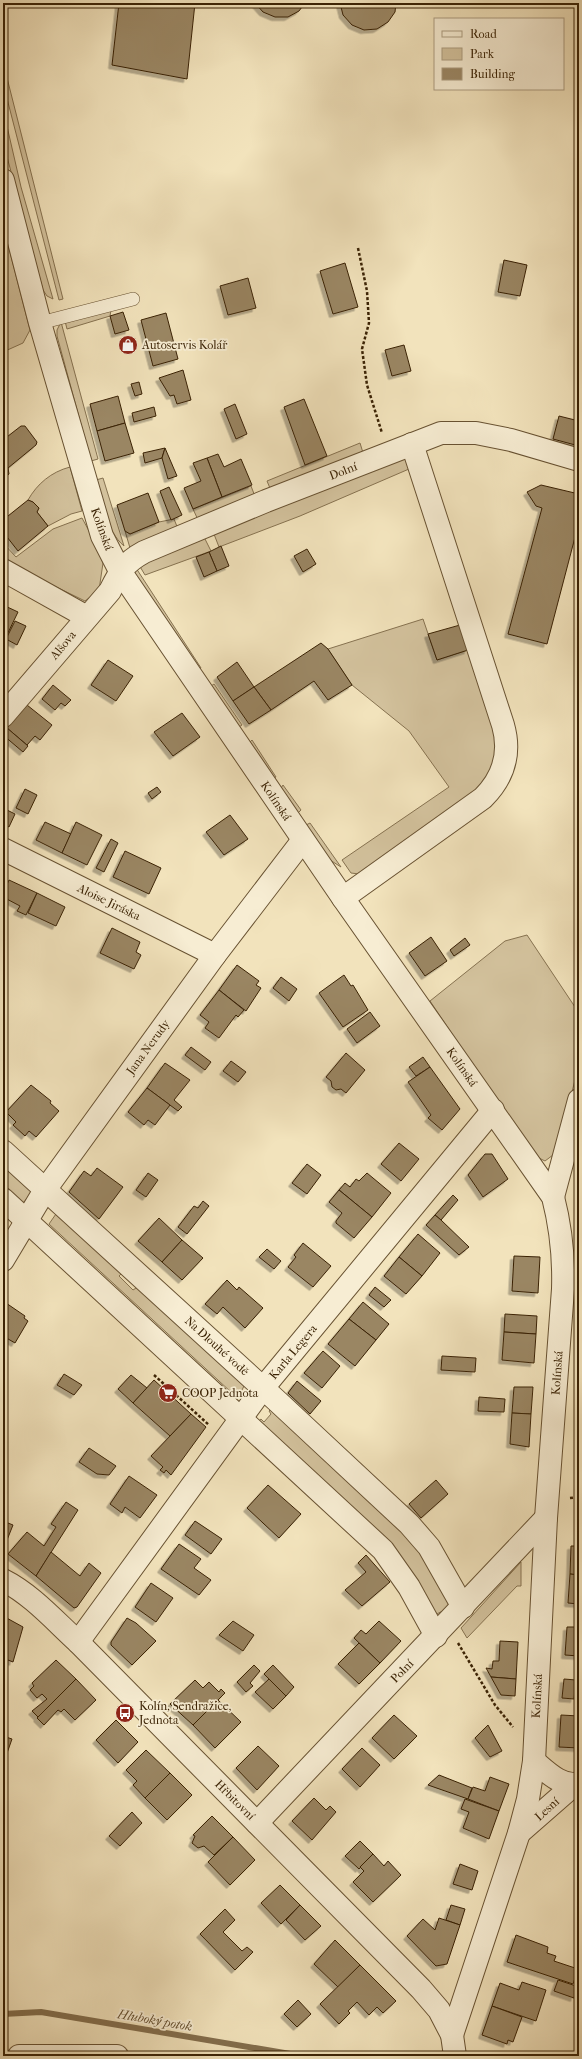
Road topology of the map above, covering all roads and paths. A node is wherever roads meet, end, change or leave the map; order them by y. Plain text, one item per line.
1 (3, 180) edge
2 (358, 248) dead end
3 (133, 299) dead end
4 (40, 323) junction
5 (412, 444) junction
6 (389, 454) junction
7 (579, 460) edge
8 (3, 570) edge
9 (120, 571) junction
10 (87, 617) junction
11 (3, 716) edge
12 (303, 840) junction
13 (3, 849) edge
14 (343, 898) junction
15 (215, 955) junction
16 (579, 1100) edge
17 (492, 1110) junction
18 (3, 1151) edge
19 (45, 1190) junction
20 (553, 1197) junction
21 (3, 1199) edge
22 (27, 1220) junction
23 (3, 1260) edge
24 (154, 1375) dead end
25 (263, 1388) junction
26 (241, 1418) junction
27 (209, 1425) dead end
28 (546, 1518) junction
29 (3, 1580) edge
30 (463, 1607) junction
31 (441, 1630) junction
32 (78, 1642) junction
33 (517, 1732) dead end
34 (534, 1761) junction
35 (577, 1784) edge
36 (257, 1823) junction
37 (520, 1833) junction
38 (452, 2034) junction
39 (19, 2056) edge
40 (117, 2056) edge
41 (455, 2056) edge

1 - 4 street, Kolínská
2 - 6 path
3 - 4 lane
4 - 9 street, Kolínská
5 - 6 street, Dolní
5 - 7 street, Dolní
5 - 14 street
6 - 9 street, Dolní
8 - 10 street
9 - 10 street, Alšova
9 - 12 street, Kolínská
10 - 11 street, Alšova
12 - 14 street, Kolínská
12 - 15 street, Jana Nerudy
13 - 15 street, Aloise Jiráska
14 - 17 street, Kolínská
15 - 19 street, Jana Nerudy
16 - 20 street
17 - 20 street, Kolínská
17 - 25 street, Karla Legera
18 - 19 street, Na Dlouhé vodě
19 - 22 street, Jana Nerudy
19 - 25 street, Na Dlouhé vodě
20 - 28 street, Kolínská
21 - 22 street
22 - 23 street, Jana Nerudy
22 - 26 street
24 - 27 path
25 - 26 street, Karla Legera
25 - 30 street, Na Dlouhé vodě
26 - 31 street
26 - 32 street, Karla Legera
28 - 30 street, Polní
28 - 34 street, Kolínská
29 - 32 street, Hřbitovní
30 - 31 street, Polní
31 - 33 path
31 - 36 street, Polní
32 - 36 street, Hřbitovní
34 - 35 street, Lesní
34 - 37 street, Kolínská
35 - 37 street, Lesní
36 - 38 street, Hřbitovní
37 - 38 street, Kolínská
38 - 41 street
39 - 40 street

